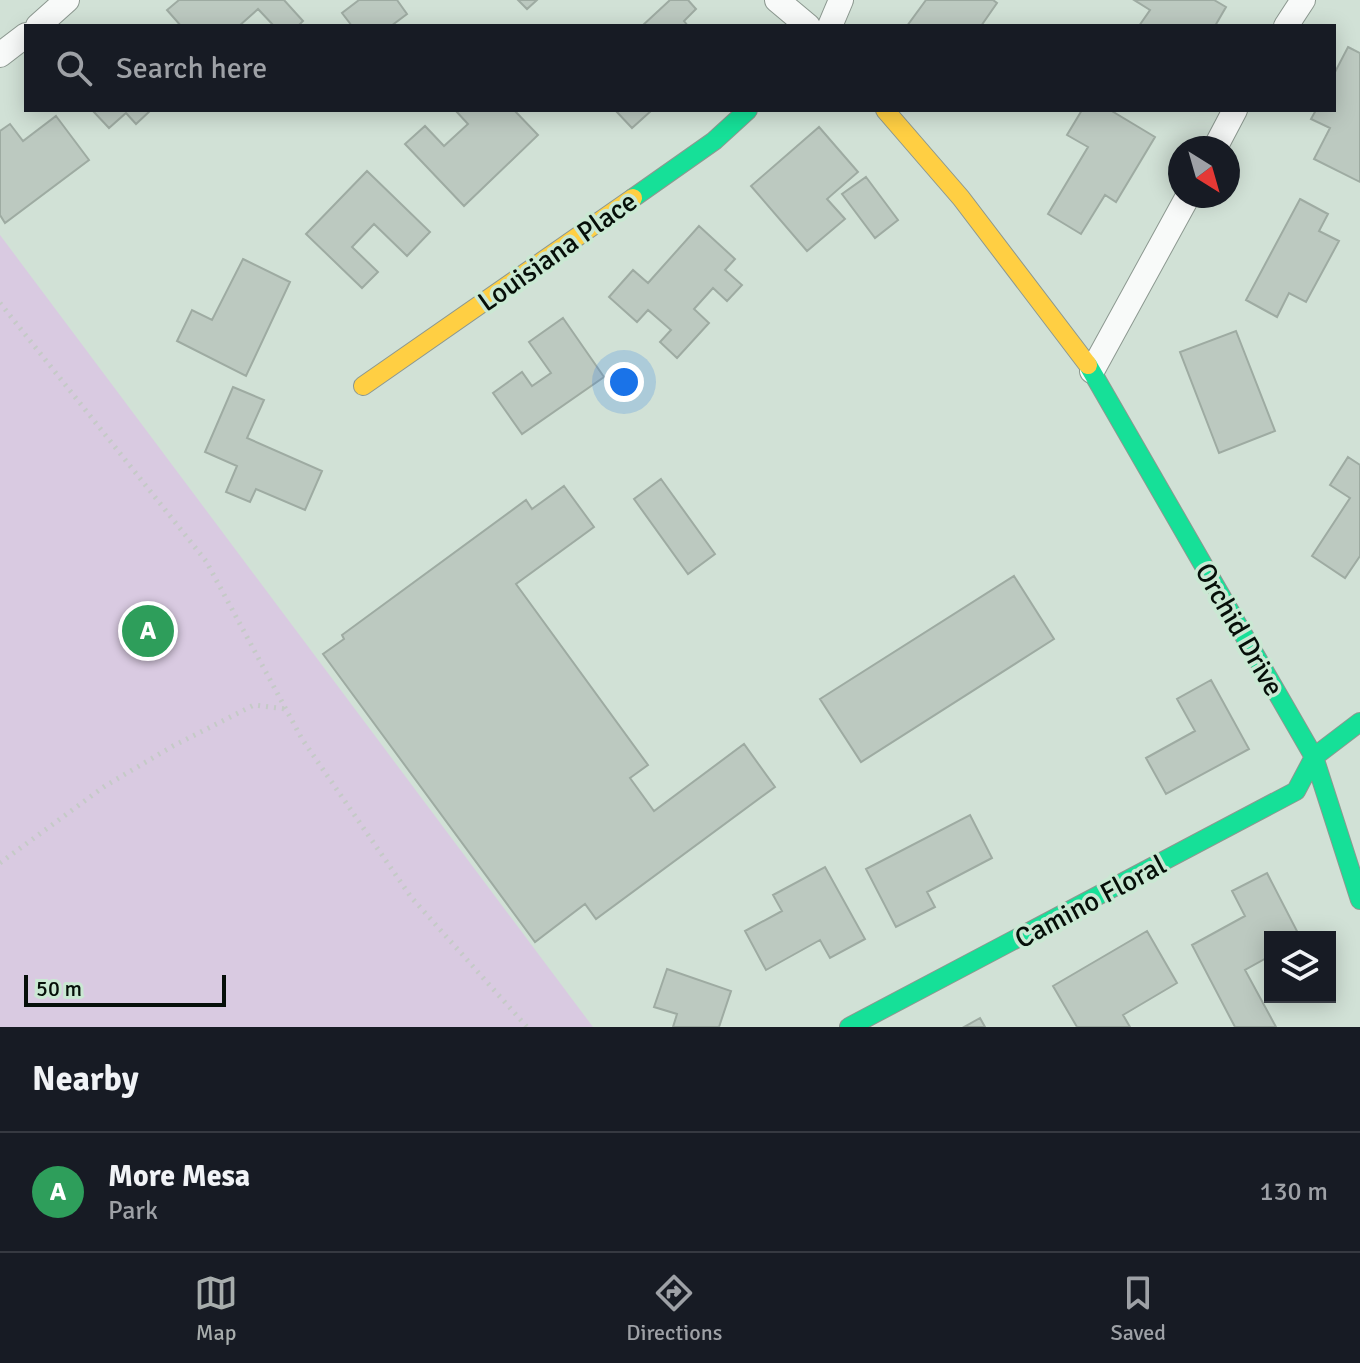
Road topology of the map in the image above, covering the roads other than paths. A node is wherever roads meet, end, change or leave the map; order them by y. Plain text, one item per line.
1 (67, 0) edge
2 (777, 0) edge
3 (841, 0) edge
4 (1303, 0) edge
5 (40, 24) edge
6 (806, 24) edge
7 (831, 24) edge
8 (1287, 24) edge
9 (24, 37) edge
10 (0, 55) edge
11 (746, 112) edge
12 (887, 112) edge
13 (1234, 112) edge
14 (1221, 136) edge
15 (1181, 208) edge
16 (1092, 371) junction
17 (363, 386) dead end
18 (1360, 722) edge
19 (1314, 757) junction
20 (1360, 900) edge
21 (849, 1027) edge

1 - 5 street
2 - 6 street
3 - 7 street
4 - 8 street
9 - 10 street
11 - 17 street, Louisiana Place
12 - 16 street, Orchid Drive
13 - 14 street
15 - 16 street
16 - 19 street, Orchid Drive
18 - 19 street
19 - 20 street, Orchid Drive
19 - 21 street, Camino Floral

